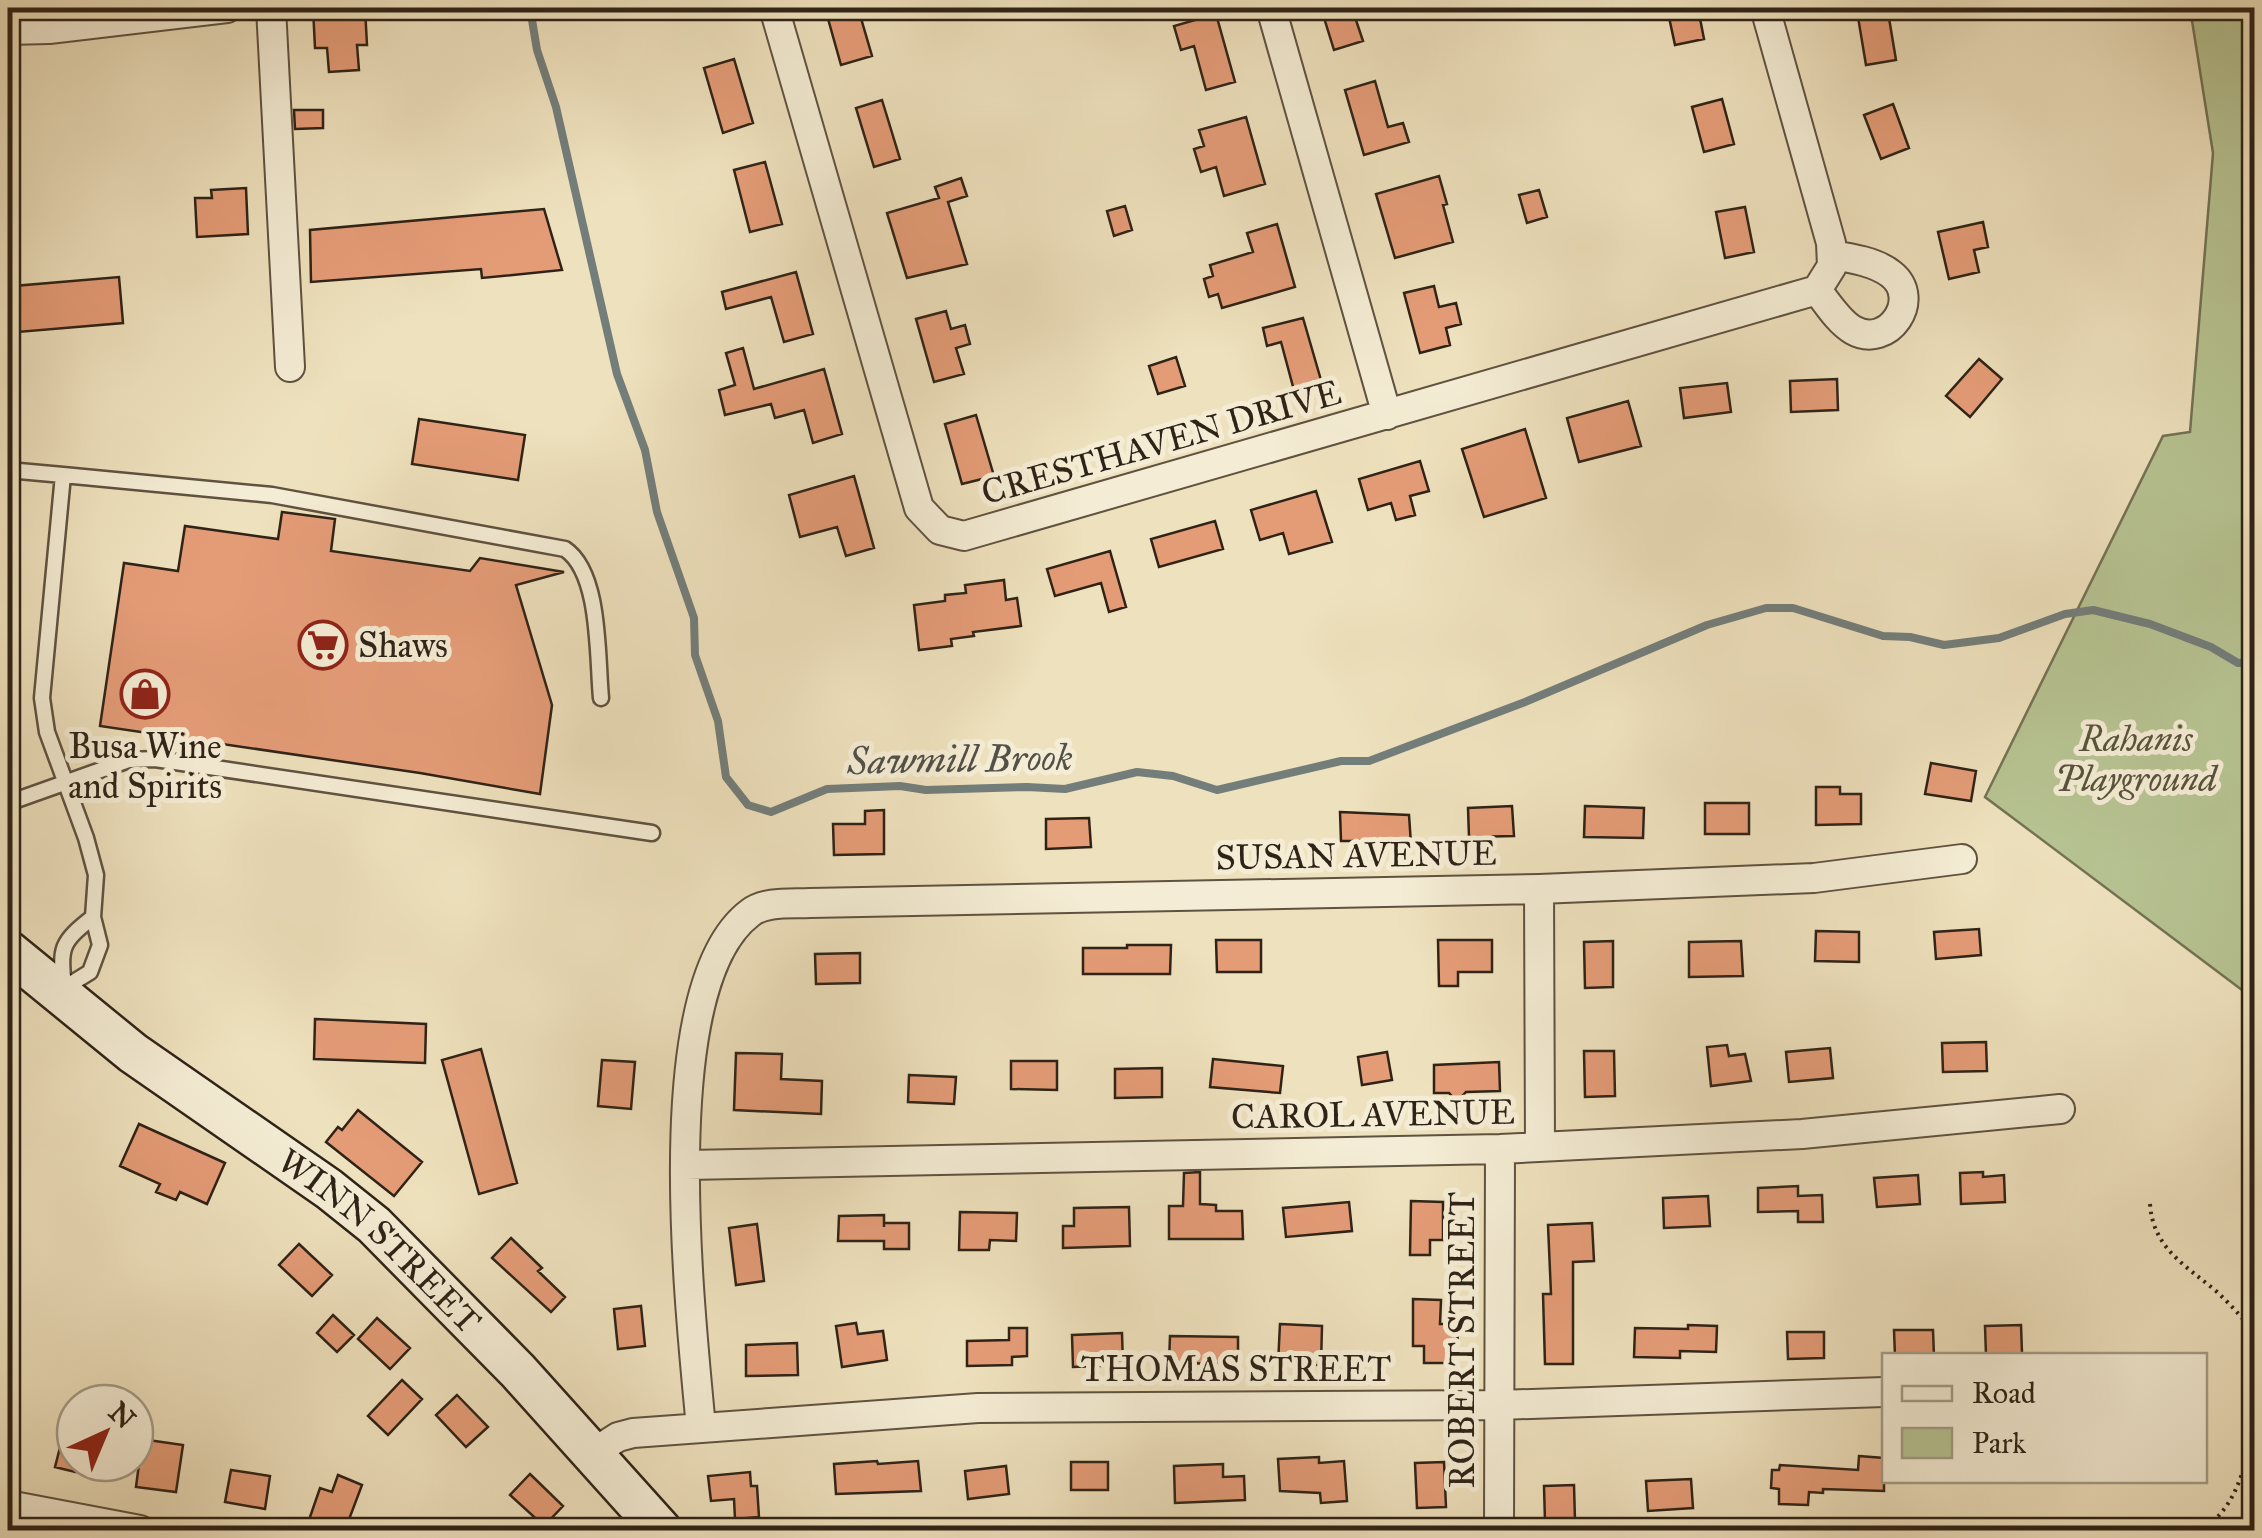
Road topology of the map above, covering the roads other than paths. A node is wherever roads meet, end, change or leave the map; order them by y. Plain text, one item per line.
1 (228, 8) edge
2 (271, 8) edge
3 (774, 8) edge
4 (1270, 8) edge
5 (1765, 8) edge
6 (8, 30) edge
7 (1832, 254) junction
8 (1816, 290) junction
9 (290, 368) dead end
10 (1387, 415) junction
11 (8, 470) edge
12 (62, 475) junction
13 (601, 698) dead end
14 (66, 782) junction
15 (8, 803) edge
16 (652, 833) dead end
17 (1962, 860) dead end
18 (1540, 889) junction
19 (93, 917) junction
20 (8, 951) edge
21 (8, 971) edge
22 (63, 992) junction
23 (2060, 1109) dead end
24 (1540, 1147) junction
25 (1500, 1150) junction
26 (687, 1166) junction
27 (1882, 1392) edge
28 (1499, 1405) junction
29 (702, 1428) junction
30 (593, 1453) junction
31 (8, 1505) edge
32 (140, 1530) edge
33 (661, 1530) edge
34 (1498, 1530) edge

1 - 6 street
2 - 9 street
3 - 10 street, CRESTHAVEN DRIVE
4 - 10 street
5 - 7 street
7 - 8 street
7 - 8 street
8 - 10 street, CRESTHAVEN DRIVE
11 - 12 lane
12 - 13 lane
12 - 14 lane
14 - 15 lane
14 - 16 lane
14 - 19 lane
17 - 18 street, SUSAN AVENUE
18 - 24 street
18 - 26 street, SUSAN AVENUE
19 - 22 lane
19 - 22 lane
20 - 22 main road, WINN STREET
21 - 22 main road, WINN STREET
22 - 30 main road, WINN STREET
23 - 24 street, CAROL AVENUE
24 - 25 street, CAROL AVENUE
25 - 26 street, CAROL AVENUE
25 - 28 street, ROBERT STREET
26 - 29 street
27 - 28 street, THOMAS STREET
28 - 29 street, THOMAS STREET
28 - 34 street, ROBERT STREET
29 - 30 street, THOMAS STREET
30 - 33 main road, WINN STREET
31 - 32 street

